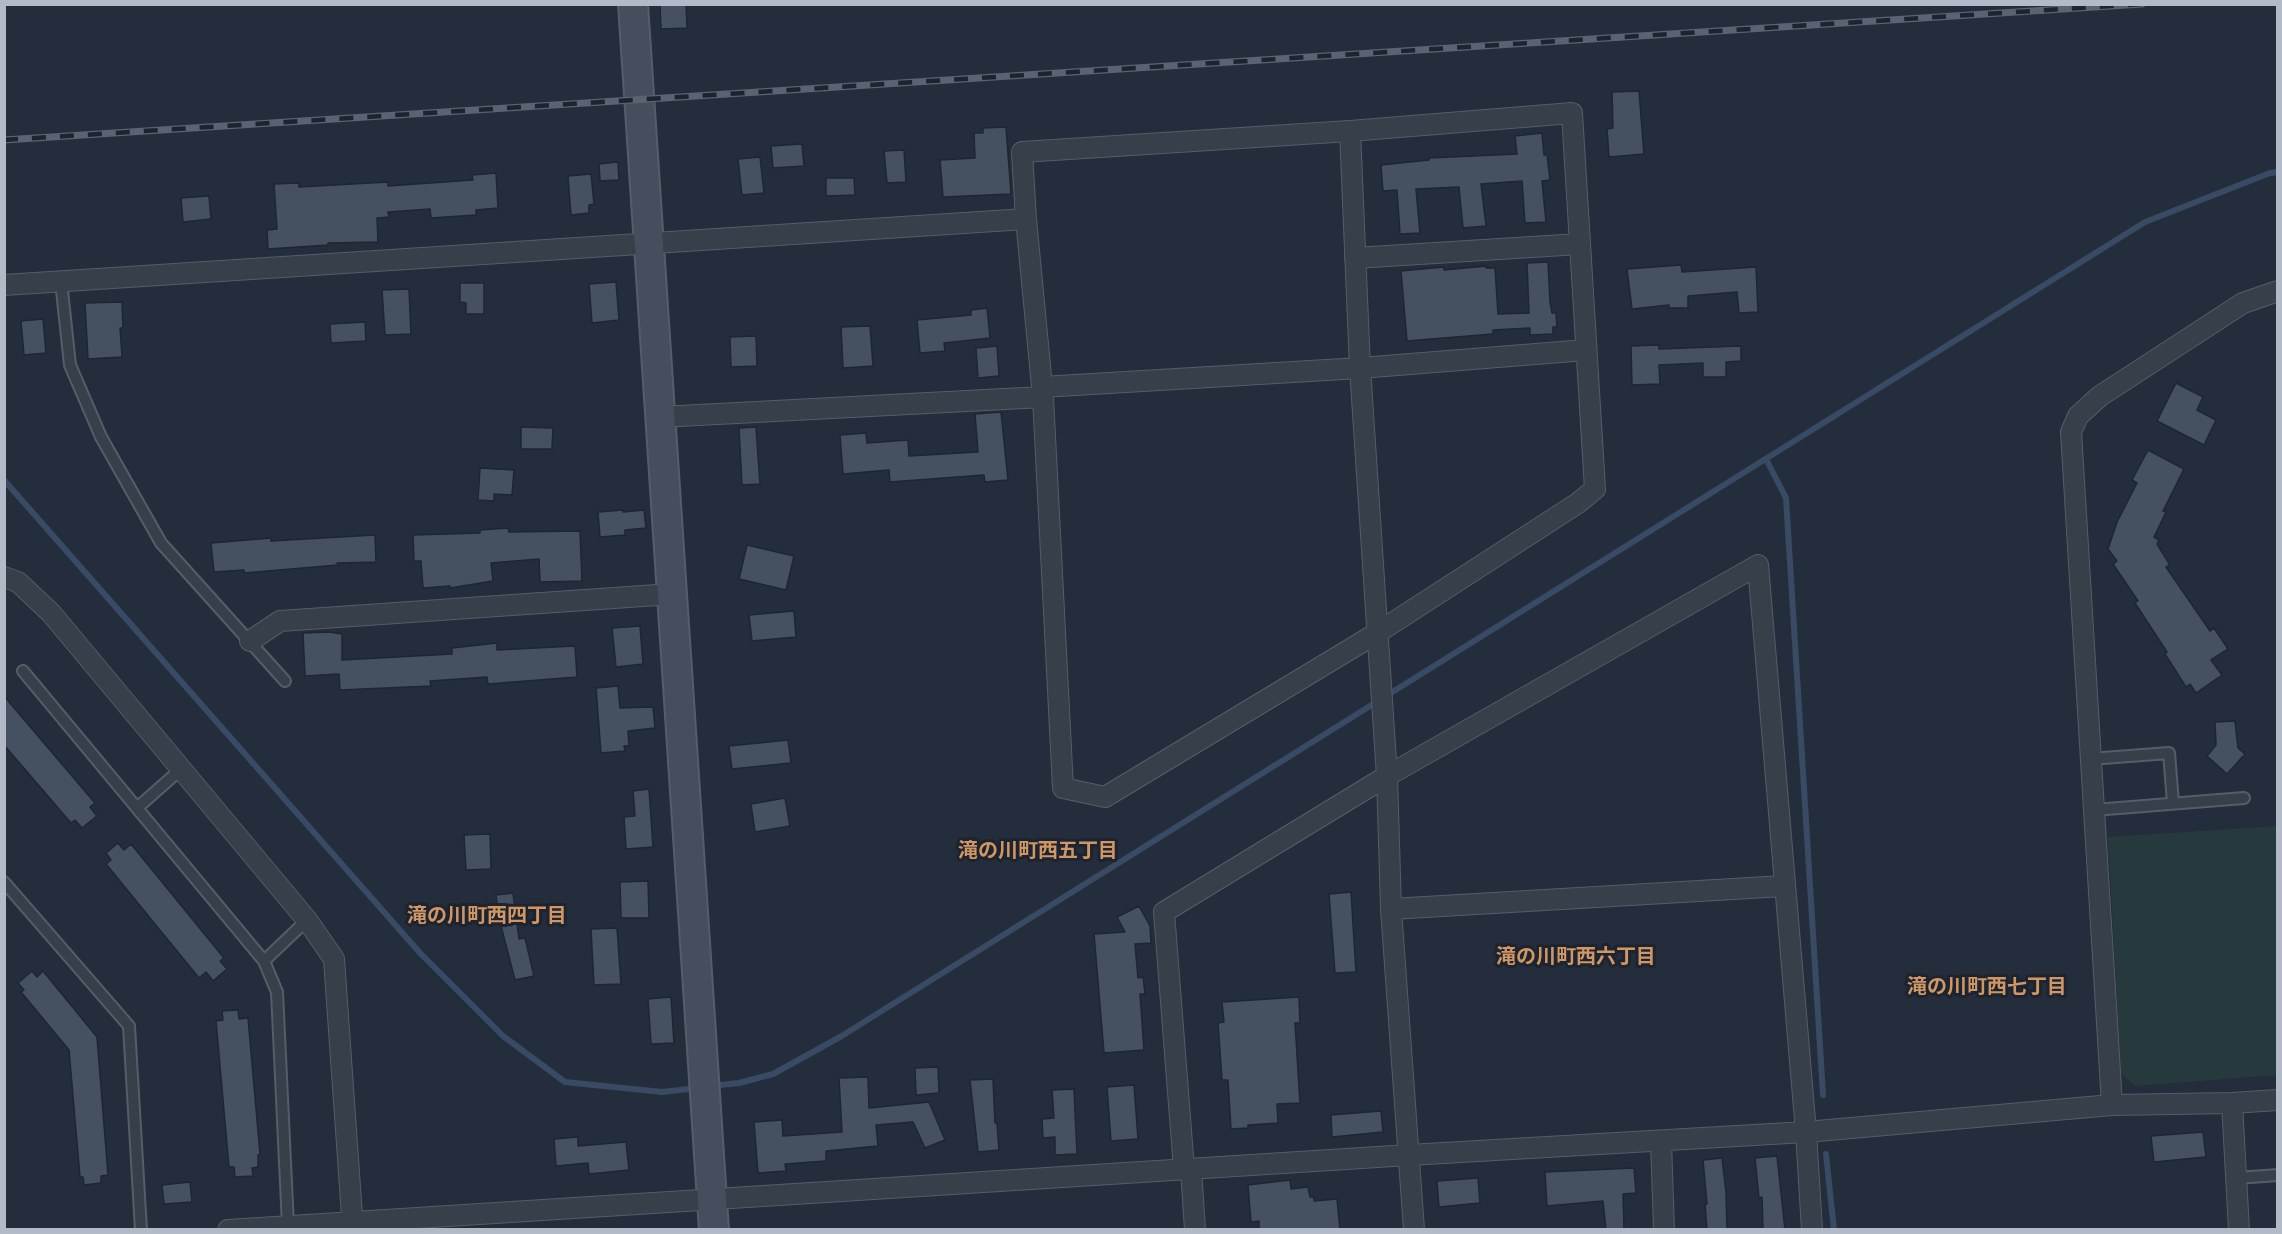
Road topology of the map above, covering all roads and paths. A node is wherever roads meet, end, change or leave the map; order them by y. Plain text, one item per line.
1 (633, 4) edge
2 (1350, 131) junction
3 (1026, 219) junction
4 (648, 243) junction
5 (1580, 244) junction
6 (1355, 258) junction
7 (61, 281) junction
8 (4, 285) edge
9 (2277, 291) edge
10 (1586, 350) junction
11 (1359, 368) junction
12 (1043, 392) junction
13 (660, 417) junction
14 (4, 577) edge
15 (672, 594) junction
16 (1377, 633) junction
17 (250, 641) junction
18 (23, 671) dead end
19 (285, 681) dead end
20 (2091, 759) junction
21 (180, 770) junction
22 (1386, 776) junction
23 (2244, 798) dead end
24 (2173, 803) junction
25 (137, 808) junction
26 (2094, 810) junction
27 (4, 882) edge
28 (1784, 886) junction
29 (1391, 909) junction
30 (307, 920) junction
31 (264, 961) junction
32 (2277, 1100) edge
33 (2232, 1103) junction
34 (2112, 1105) junction
35 (1806, 1132) junction
36 (1660, 1141) junction
37 (1409, 1155) junction
38 (1188, 1169) junction
39 (2277, 1175) edge
40 (2236, 1178) junction
41 (712, 1200) junction
42 (353, 1225) edge
43 (288, 1226) junction
44 (141, 1230) edge
45 (228, 1230) edge
46 (714, 1230) edge
47 (1195, 1230) edge
48 (1414, 1230) edge
49 (1665, 1230) edge
50 (1812, 1230) edge
51 (2239, 1230) edge

1 - 4 street
2 - 3 street
2 - 5 street
2 - 6 street
3 - 4 street
3 - 12 street
4 - 7 street
4 - 13 street
5 - 6 street
5 - 10 street
6 - 11 street
7 - 8 street
7 - 17 lane
9 - 20 street
10 - 11 street
10 - 16 street
11 - 12 street
11 - 16 street
12 - 13 street
12 - 16 street
13 - 15 street
14 - 21 street
15 - 17 street
15 - 41 street
16 - 22 street
17 - 19 lane
18 - 25 lane
20 - 24 lane
20 - 26 street
21 - 25 lane
21 - 30 street
22 - 28 street
22 - 29 street
22 - 38 street
23 - 24 lane
24 - 26 lane
25 - 31 lane
26 - 34 street
27 - 44 lane
28 - 29 street
28 - 35 street
29 - 37 street
30 - 31 lane
30 - 42 street
31 - 43 lane
32 - 33 street
33 - 34 street
33 - 40 street
34 - 35 street
35 - 36 street
35 - 50 street
36 - 37 street
36 - 49 street
37 - 38 street
37 - 48 street
38 - 41 street
38 - 47 street
39 - 40 lane
40 - 51 street
41 - 42 street
41 - 46 street
42 - 43 street
43 - 45 street

